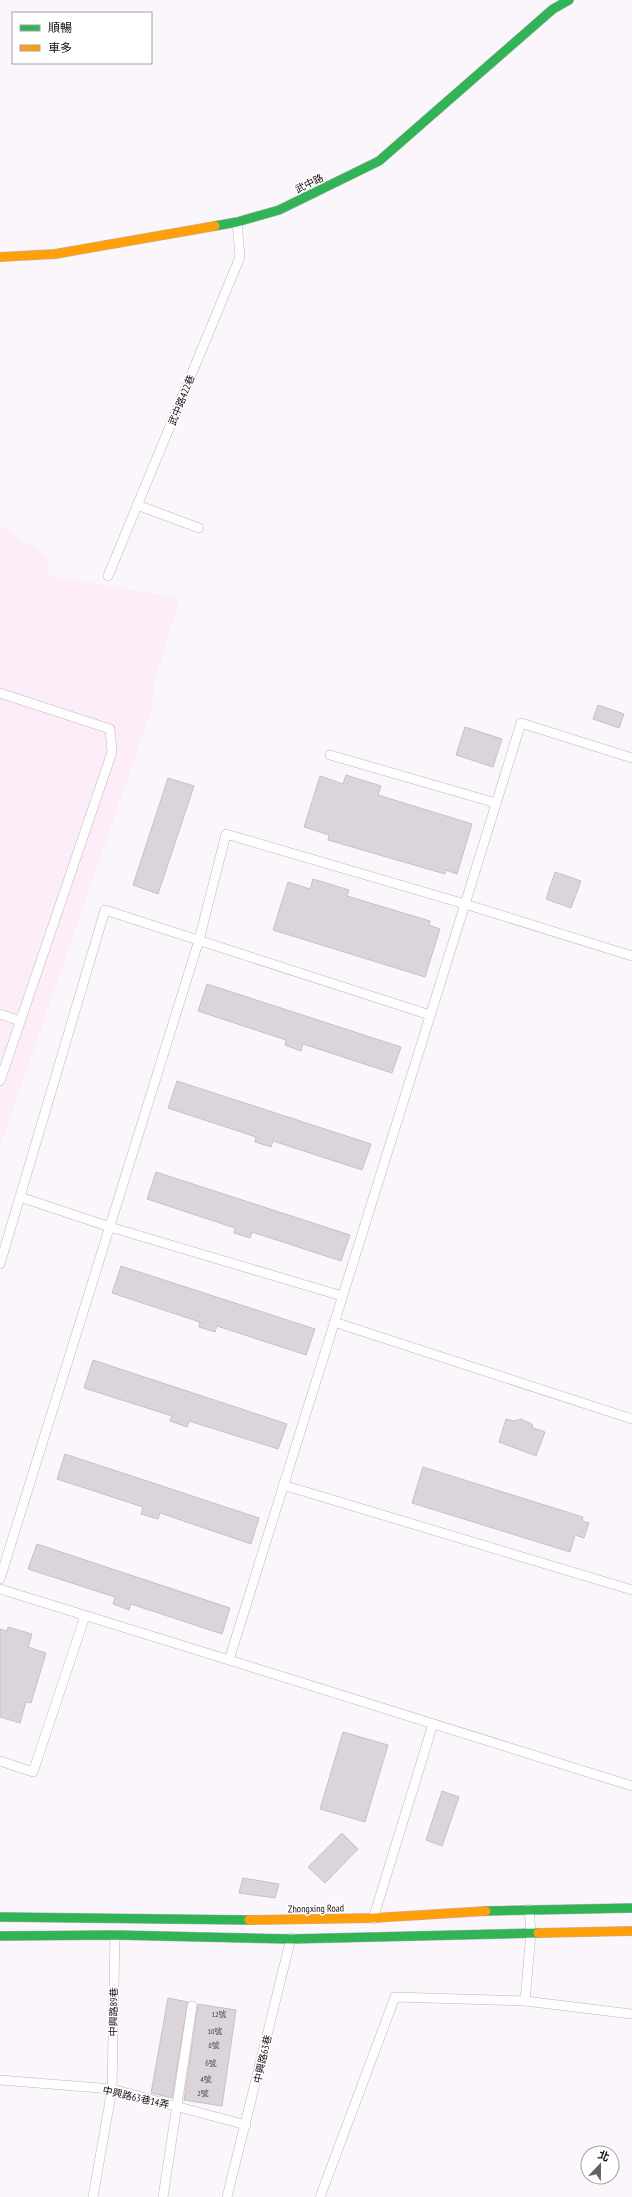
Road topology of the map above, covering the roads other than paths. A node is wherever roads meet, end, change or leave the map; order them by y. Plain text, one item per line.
1 (569, 0) edge
2 (237, 222) junction
3 (0, 257) edge
4 (137, 506) junction
5 (199, 528) dead end
6 (108, 576) dead end
7 (0, 693) edge
8 (330, 754) dead end
9 (632, 758) edge
10 (496, 803) junction
11 (464, 904) junction
12 (198, 940) junction
13 (632, 956) edge
14 (0, 1014) edge
15 (430, 1015) junction
16 (20, 1022) junction
17 (0, 1081) edge
18 (20, 1197) junction
19 (110, 1227) junction
20 (0, 1264) edge
21 (342, 1296) junction
22 (334, 1322) junction
23 (632, 1418) edge
24 (283, 1486) junction
25 (0, 1579) edge
26 (0, 1589) edge
27 (632, 1590) edge
28 (85, 1616) junction
29 (229, 1660) junction
30 (433, 1724) junction
31 (0, 1761) edge
32 (632, 1786) edge
33 (632, 1908) edge
34 (529, 1909) junction
35 (0, 1916) edge
36 (374, 1918) junction
37 (295, 1920) junction
38 (632, 1932) edge
39 (531, 1933) junction
40 (115, 1935) junction
41 (0, 1936) edge
42 (366, 1937) junction
43 (290, 1939) junction
44 (525, 2001) junction
45 (192, 2006) dead end
46 (632, 2014) edge
47 (0, 2080) edge
48 (112, 2089) junction
49 (176, 2106) junction
50 (246, 2125) junction
51 (93, 2197) edge
52 (163, 2197) edge
53 (227, 2197) edge
54 (320, 2197) edge

1 - 2 main road, 武中路
2 - 3 main road, 武中路
2 - 4 lane, 武中路422巷
4 - 5 lane
4 - 6 lane, 武中路422巷
7 - 16 lane
8 - 10 lane
9 - 10 lane
10 - 11 lane
11 - 12 lane
11 - 13 lane
11 - 15 lane
12 - 15 lane
12 - 18 lane
12 - 19 lane
14 - 16 lane
15 - 21 lane
16 - 17 lane
18 - 19 lane
18 - 20 lane
19 - 21 lane
19 - 25 lane
21 - 22 lane
22 - 23 lane
22 - 24 lane
24 - 27 lane
24 - 29 lane
26 - 28 lane
28 - 29 lane
28 - 31 lane
29 - 30 lane
30 - 32 lane
30 - 36 lane
33 - 34 main road, Zhongxing Road
34 - 36 main road, Zhongxing Road
34 - 39 lane
35 - 37 main road, Zhongxing Road
36 - 37 main road, Zhongxing Road
36 - 42 lane
37 - 43 lane, 中興路63巷
38 - 39 main road
39 - 42 main road
39 - 44 lane
40 - 41 main road
40 - 43 main road
40 - 48 lane, 中興路89巷
42 - 43 main road
43 - 50 lane, 中興路63巷
44 - 46 lane
44 - 54 lane
45 - 49 lane
47 - 48 lane, 中興路63巷14弄
48 - 49 lane, 中興路63巷14弄
48 - 51 lane, 中興路89巷
49 - 50 lane, 中興路63巷14弄
49 - 52 lane
50 - 53 lane, 中興路63巷

